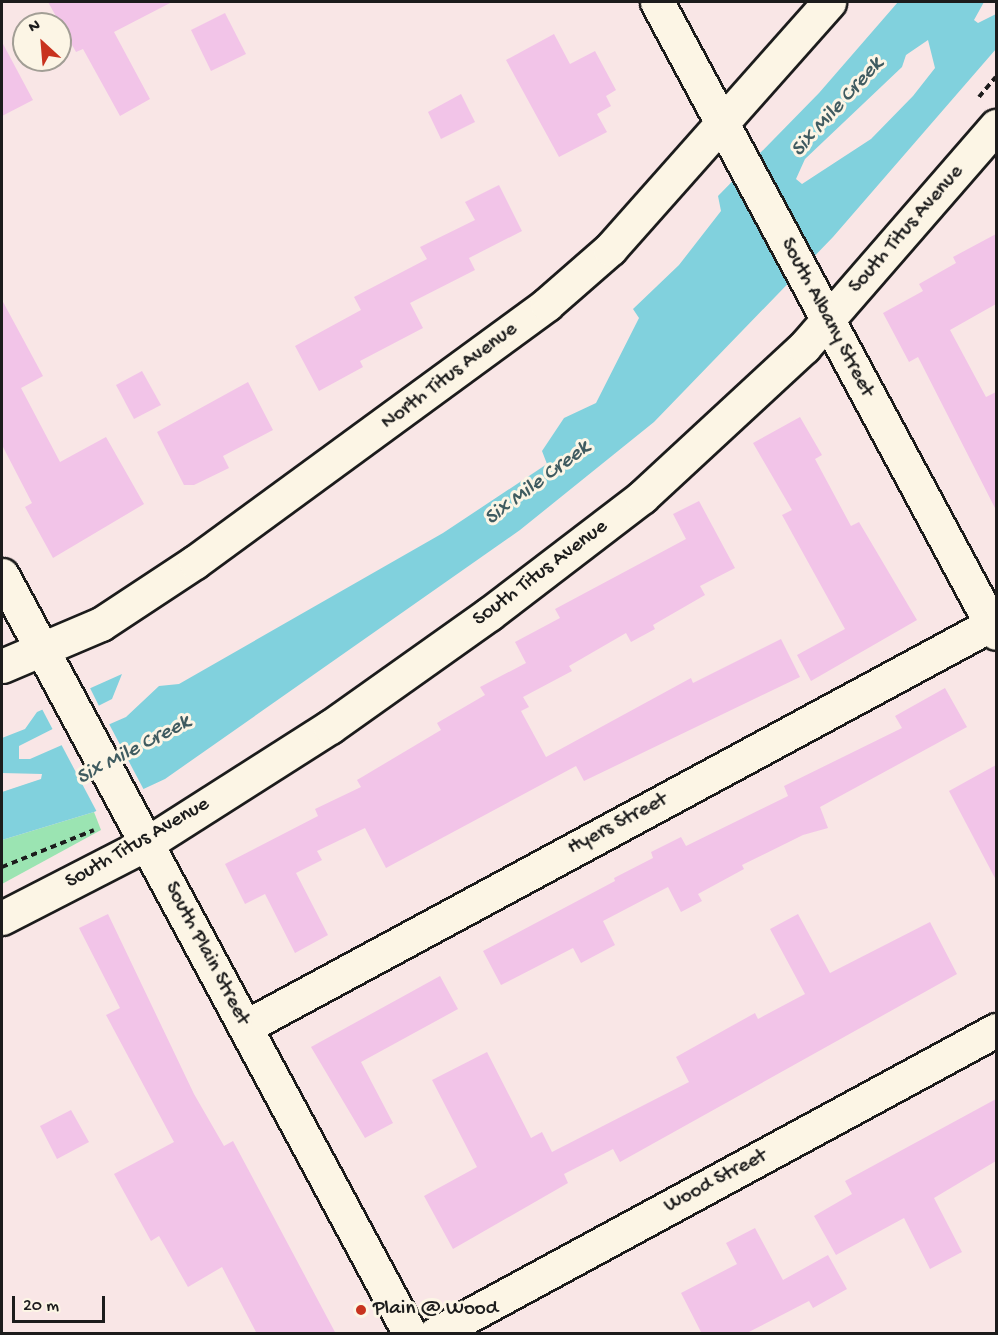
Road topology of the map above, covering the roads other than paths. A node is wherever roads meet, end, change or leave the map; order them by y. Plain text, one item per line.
1 (657, 2) edge
2 (829, 2) edge
3 (723, 125) junction
4 (996, 126) edge
5 (827, 321) junction
6 (2, 575) edge
7 (994, 628) edge
8 (41, 649) junction
9 (2, 666) edge
10 (147, 844) junction
11 (2, 918) edge
12 (245, 1027) junction
13 (996, 1030) edge
14 (410, 1334) edge
15 (435, 1334) edge

1 - 3 street, South Albany Street
2 - 3 street, North Titus Avenue
3 - 5 street, South Albany Street
3 - 8 street, North Titus Avenue
4 - 5 street, South Titus Avenue
5 - 7 street, South Albany Street
5 - 10 street, South Titus Avenue
6 - 8 street, South Plain Street
7 - 12 street, Hyers Street
8 - 9 street, North Titus Avenue
8 - 10 street, South Plain Street
10 - 11 street, South Titus Avenue
10 - 12 street, South Plain Street
12 - 14 street, South Plain Street
13 - 15 street, Wood Street

